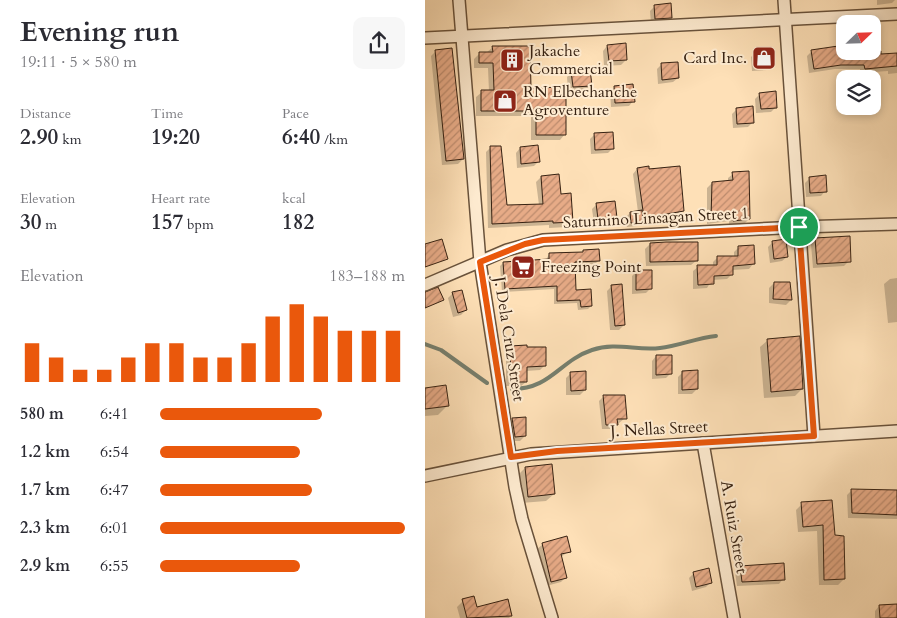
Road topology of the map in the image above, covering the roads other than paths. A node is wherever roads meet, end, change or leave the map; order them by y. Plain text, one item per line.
1 (459, 0) edge
2 (784, 0) edge
3 (897, 14) edge
4 (785, 21) junction
5 (461, 36) junction
6 (425, 38) edge
7 (897, 224) edge
8 (799, 227) junction
9 (480, 262) junction
10 (425, 285) edge
11 (897, 431) edge
12 (814, 436) junction
13 (703, 442) junction
14 (511, 457) junction
15 (425, 476) edge
16 (552, 618) edge
17 (734, 618) edge

1 - 5 street, J. Dela Cruz Street
2 - 4 street
3 - 4 street
4 - 5 street
4 - 8 street
5 - 6 street
5 - 9 street, J. Dela Cruz Street
7 - 8 street, Saturnino Linsagan Street 1
8 - 9 street, Saturnino Linsagan Street 1
8 - 12 street
9 - 10 street, Saturnino Linsagan Street 1
9 - 14 street, J. Dela Cruz Street
11 - 12 street, J. Nellas Street
12 - 13 street, J. Nellas Street
13 - 14 street, J. Nellas Street
13 - 17 street, A. Ruiz Street
14 - 15 street, J. Nellas Street
14 - 16 street, J. Dela Cruz Street

